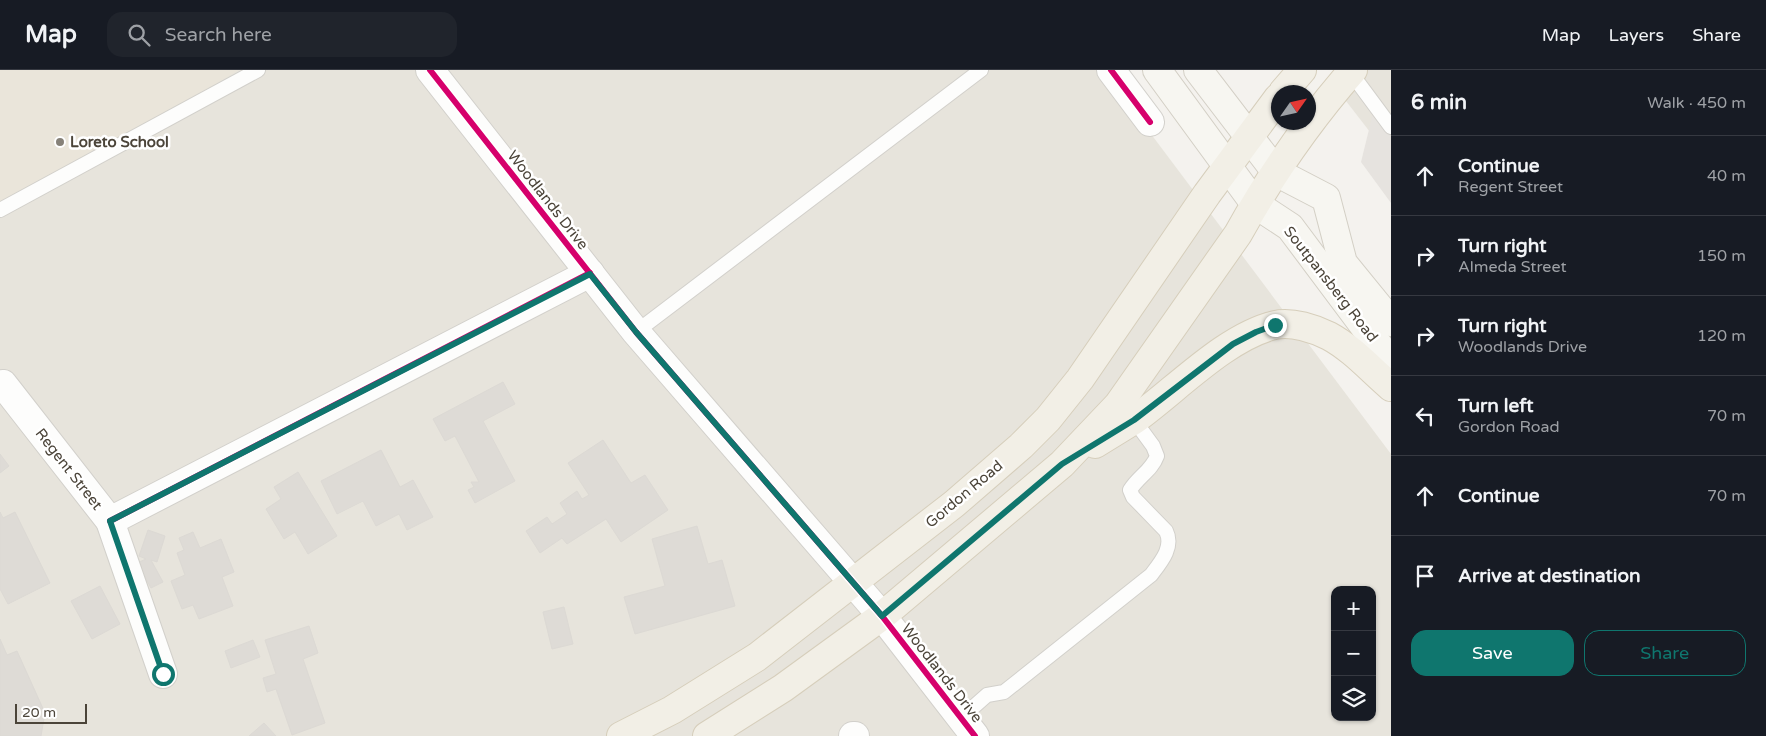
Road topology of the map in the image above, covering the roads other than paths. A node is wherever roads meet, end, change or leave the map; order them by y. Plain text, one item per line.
1 (258, 70) edge
2 (430, 70) edge
3 (981, 70) edge
4 (1111, 70) edge
5 (1158, 70) edge
6 (1198, 70) edge
7 (1302, 70) edge
8 (1352, 71) edge
9 (1289, 85) edge
10 (1271, 107) edge
11 (1150, 122) dead end
12 (1391, 127) edge
13 (1248, 138) junction
14 (1227, 167) junction
15 (1276, 172) junction
16 (1255, 204) junction
17 (0, 210) edge
18 (590, 274) junction
19 (1391, 322) edge
20 (636, 332) junction
21 (1391, 362) edge
22 (3, 384) dead end
23 (1391, 387) edge
24 (1134, 420) junction
25 (1062, 464) junction
26 (110, 521) junction
27 (852, 582) junction
28 (882, 616) junction
29 (163, 674) dead end
30 (968, 727) edge
31 (621, 736) edge
32 (707, 736) edge

1 - 17 lane
2 - 18 street, Woodlands Drive
3 - 20 lane
4 - 11 street
5 - 14 main road, Soutpansberg Road
6 - 13 main road, Soutpansberg Road
7 - 9 main road
8 - 12 lane
8 - 15 main road
10 - 13 main road, Gordon Road
13 - 14 main road, Gordon Road
13 - 15 main road, Soutpansberg Road
14 - 16 main road, Soutpansberg Road
14 - 27 main road, Gordon Road
15 - 16 main road
15 - 19 main road, Soutpansberg Road
16 - 21 main road, Soutpansberg Road
16 - 25 main road
18 - 20 street, Woodlands Drive
18 - 26 street
20 - 27 street, Woodlands Drive
22 - 26 street, Regent Street
23 - 24 main road
24 - 25 main road
24 - 30 lane
25 - 28 main road
26 - 29 street, Regent Street
27 - 28 street, Woodlands Drive
27 - 31 main road, Gordon Road
28 - 30 street, Woodlands Drive
28 - 32 main road

